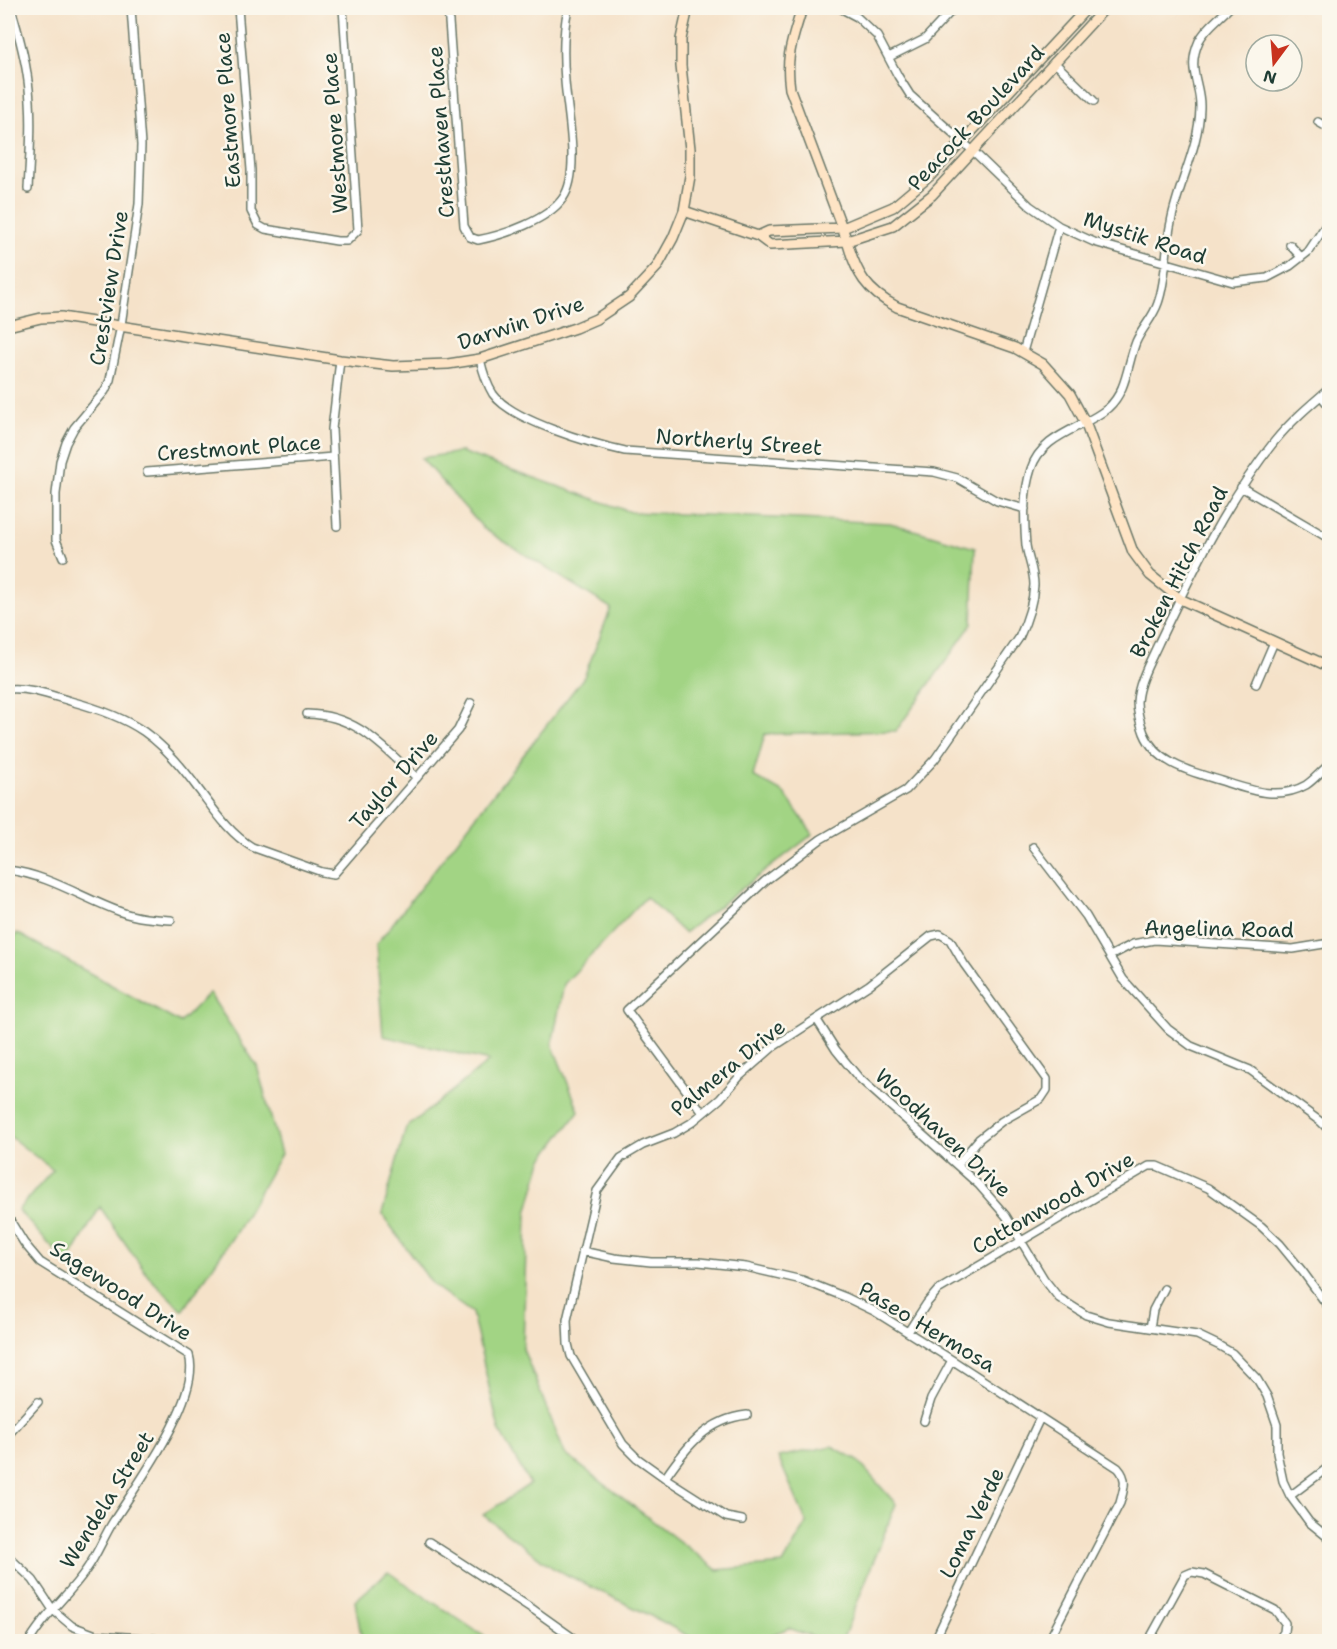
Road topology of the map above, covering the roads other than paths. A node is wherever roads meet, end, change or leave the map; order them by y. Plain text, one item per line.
1 (12, 8) edge
2 (131, 8) edge
3 (238, 8) edge
4 (343, 8) edge
5 (448, 8) edge
6 (568, 8) edge
7 (688, 8) edge
8 (802, 8) edge
9 (840, 8) edge
10 (954, 8) edge
11 (1087, 8) edge
12 (1105, 8) edge
13 (1229, 8) edge
14 (889, 57) junction
15 (1054, 62) junction
16 (1094, 101) dead end
17 (1318, 122) dead end
18 (1329, 129) edge
19 (962, 141) junction
20 (973, 151) junction
21 (28, 189) dead end
22 (684, 211) junction
23 (1329, 219) edge
24 (1059, 226) junction
25 (843, 228) junction
26 (758, 236) junction
27 (847, 240) junction
28 (337, 241) joint
29 (1290, 245) dead end
30 (1301, 257) junction
31 (1165, 263) junction
32 (121, 325) junction
33 (8, 326) edge
34 (1023, 352) junction
35 (480, 359) junction
36 (340, 360) junction
37 (1329, 388) edge
38 (1321, 396) junction
39 (1329, 407) edge
40 (1085, 422) junction
41 (333, 457) junction
42 (147, 472) dead end
43 (1241, 487) junction
44 (1025, 510) junction
45 (337, 526) dead end
46 (1329, 539) edge
47 (63, 557) dead end
48 (1180, 599) junction
49 (1274, 642) junction
50 (1329, 667) edge
51 (1256, 684) dead end
52 (8, 689) edge
53 (471, 703) dead end
54 (307, 714) dead end
55 (1329, 764) edge
56 (417, 778) junction
57 (1033, 847) dead end
58 (8, 870) edge
59 (171, 920) dead end
60 (1329, 943) edge
61 (1110, 956) junction
62 (817, 1020) junction
63 (703, 1113) junction
64 (1329, 1131) edge
65 (957, 1165) junction
66 (8, 1217) edge
67 (1021, 1240) junction
68 (582, 1251) junction
69 (1164, 1289) dead end
70 (1329, 1309) edge
71 (1150, 1328) junction
72 (908, 1332) junction
73 (952, 1360) junction
74 (192, 1365) joint
75 (38, 1402) dead end
76 (747, 1415) dead end
77 (1041, 1418) junction
78 (924, 1421) dead end
79 (8, 1435) edge
80 (1329, 1466) edge
81 (665, 1479) junction
82 (1290, 1496) junction
83 (742, 1520) dead end
84 (1329, 1539) edge
85 (429, 1542) dead end
86 (8, 1556) edge
87 (53, 1610) junction
88 (96, 1638) edge
89 (29, 1641) edge
90 (204, 1641) edge
91 (579, 1641) edge
92 (934, 1641) edge
93 (1048, 1641) edge
94 (1148, 1641) edge
95 (1277, 1641) edge

1 - 21 street
2 - 32 street, Crestview Drive
3 - 28 street, Eastmore Place
4 - 28 street, Westmore Place
5 - 6 street, Cresthaven Place
7 - 22 street, Darwin Drive
8 - 25 street
9 - 14 street, Mystik Road
10 - 14 street
11 - 19 street, Peacock Boulevard
12 - 15 street, Peacock Boulevard
13 - 31 street
14 - 19 street, Mystik Road
15 - 16 street
15 - 20 street, Peacock Boulevard
17 - 18 street
19 - 20 street, Mystik Road
19 - 25 street, Peacock Boulevard
20 - 24 street, Mystik Road
20 - 27 street, Peacock Boulevard
22 - 26 street, Peacock Boulevard
22 - 35 street, Darwin Drive
23 - 30 street, Mystik Road
24 - 31 street, Mystik Road
24 - 34 street
25 - 26 street, Peacock Boulevard
25 - 27 street
26 - 27 street, Peacock Boulevard
27 - 34 street
29 - 30 street
30 - 31 street, Mystik Road
31 - 40 street
32 - 33 street, Darwin Drive
32 - 36 street, Darwin Drive
32 - 47 street, Crestview Drive
34 - 40 street
35 - 36 street, Darwin Drive
35 - 44 street, Northerly Street
36 - 41 street
37 - 38 street, Broken Hitch Road
38 - 39 street
38 - 43 street, Broken Hitch Road
40 - 44 street
40 - 48 street
41 - 42 street, Crestmont Place
41 - 45 street
43 - 46 street
43 - 48 street, Broken Hitch Road
44 - 63 street
48 - 49 street
48 - 55 street, Broken Hitch Road
49 - 50 street
49 - 51 street
52 - 56 street, Taylor Drive
53 - 56 street, Taylor Drive
54 - 56 street
57 - 61 street
58 - 59 street
60 - 61 street, Angelina Road
61 - 64 street
62 - 63 street, Palmera Drive
62 - 65 street, Woodhaven Drive
62 - 65 street, Palmera Drive
63 - 68 street, Palmera Drive
65 - 67 street, Woodhaven Drive
66 - 74 street, Sagewood Drive
67 - 70 street, Cottonwood Drive
67 - 71 street, Woodhaven Drive
67 - 72 street, Cottonwood Drive
68 - 72 street, Paseo Hermosa
68 - 81 street, Palmera Drive
69 - 71 street
71 - 82 street, Woodhaven Drive
72 - 73 street, Paseo Hermosa
73 - 77 street, Paseo Hermosa
73 - 78 street
74 - 87 street, Wendela Street
75 - 79 street
76 - 81 street
77 - 92 street, Loma Verde
77 - 93 street, Paseo Hermosa
80 - 82 street
81 - 83 street, Palmera Drive
82 - 84 street, Woodhaven Drive
85 - 91 street
86 - 87 street
87 - 88 street
87 - 89 street, Wendela Street
88 - 90 street
94 - 95 street

